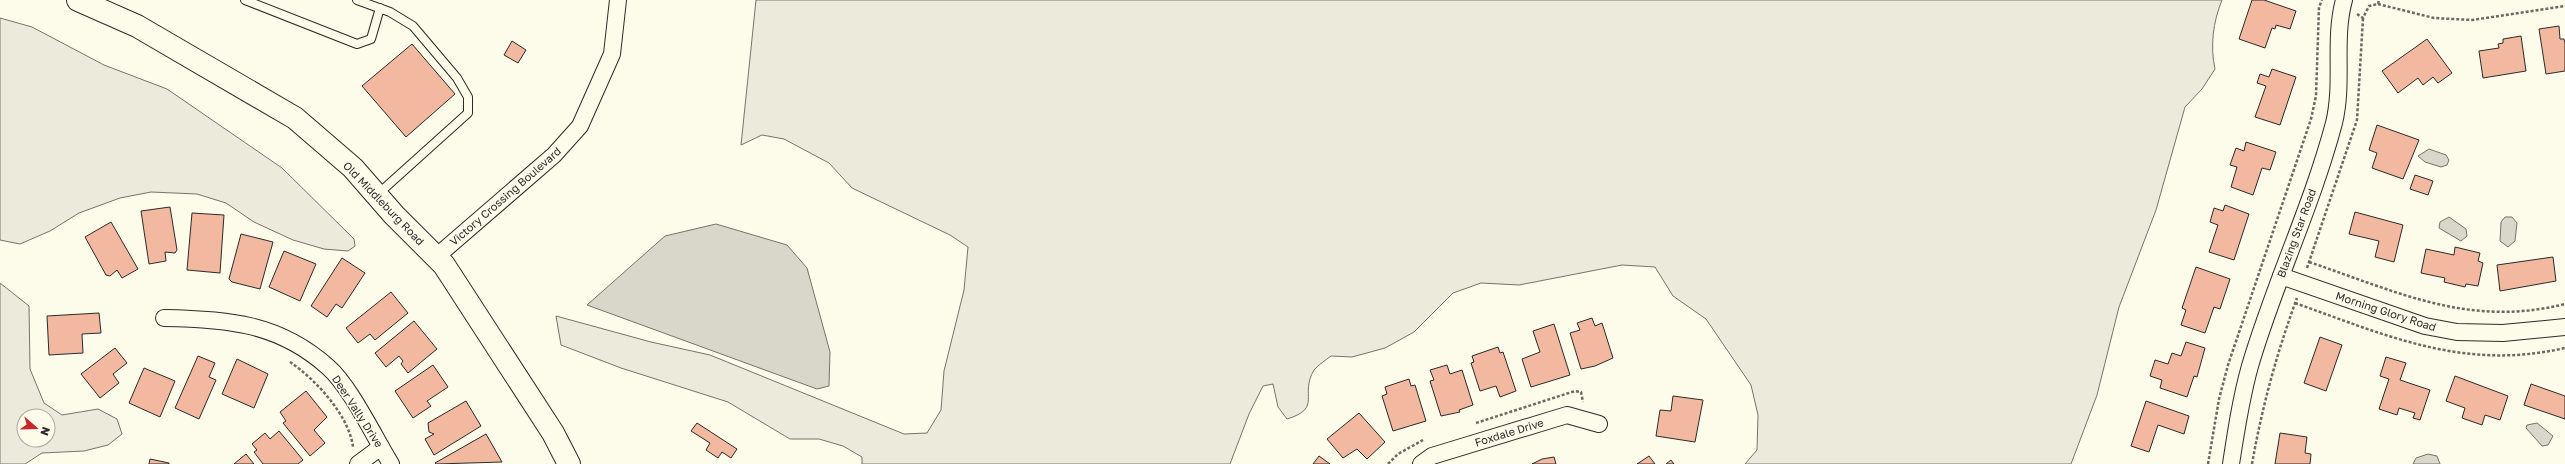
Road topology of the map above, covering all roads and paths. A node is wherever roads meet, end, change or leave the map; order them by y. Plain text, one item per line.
1 (78, 0) edge
2 (245, 0) edge
3 (357, 0) edge
4 (618, 0) edge
5 (2322, 0) edge
6 (2379, 0) edge
7 (2343, 3) edge
8 (2378, 4) junction
9 (2565, 6) edge
10 (380, 8) junction
11 (2363, 18) junction
12 (377, 195) junction
13 (436, 257) junction
14 (2309, 262) junction
15 (2280, 276) junction
16 (2302, 284) junction
17 (2565, 304) edge
18 (164, 318) dead end
19 (2565, 327) edge
20 (284, 358) dead end
21 (1599, 424) dead end
22 (381, 447) junction
23 (359, 464) edge
24 (391, 464) edge
25 (569, 464) edge
26 (1421, 464) edge
27 (2208, 464) edge
28 (2231, 464) edge
29 (2252, 464) edge

1 - 12 main road, Old Middleburg Road
2 - 10 lane
3 - 10 lane
4 - 13 street, Victory Crossing Boulevard
5 - 27 path
6 - 8 path
7 - 11 path
7 - 15 street, Blazing Star Road
8 - 9 path
8 - 11 path
10 - 12 lane
11 - 14 path
12 - 13 main road, Old Middleburg Road
13 - 25 main road, Old Middleburg Road
14 - 16 path
14 - 17 path
15 - 16 street, Morning Glory Road
15 - 28 street, Blazing Star Road
16 - 19 street, Morning Glory Road
16 - 29 path
18 - 22 street, Deer Vally Drive
20 - 23 path
21 - 26 street, Foxdale Drive
22 - 23 street
22 - 24 street, Deer Vally Drive

